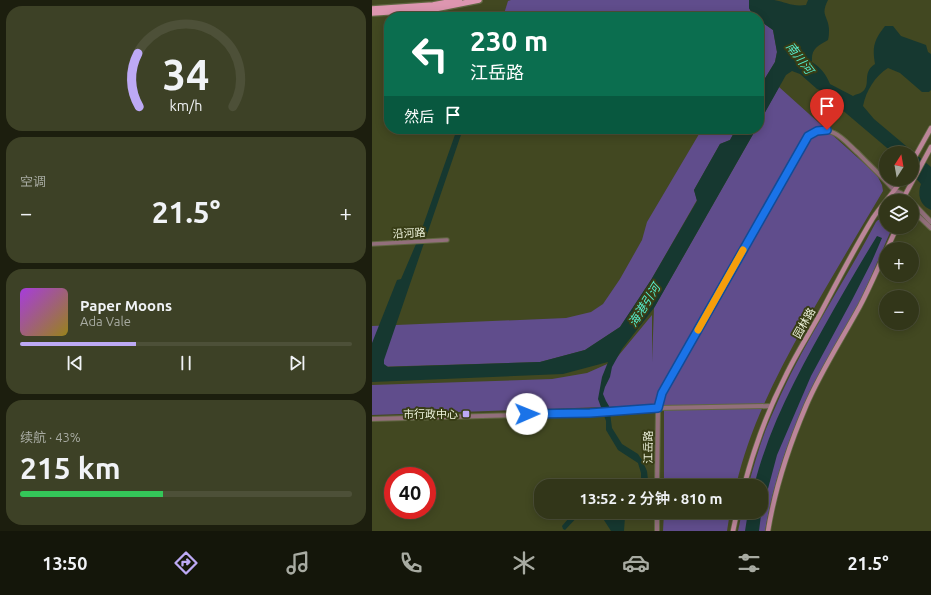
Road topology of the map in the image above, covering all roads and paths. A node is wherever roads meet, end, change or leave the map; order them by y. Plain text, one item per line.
1 (459, 0) edge
2 (479, 0) edge
3 (372, 9) edge
4 (384, 12) edge
5 (388, 12) edge
6 (372, 13) edge
7 (931, 128) edge
8 (931, 147) edge
9 (919, 149) edge
10 (898, 186) edge
11 (896, 190) junction
12 (899, 194) edge
13 (903, 194) edge
14 (906, 194) edge
15 (919, 209) edge
16 (919, 217) edge
17 (931, 222) edge
18 (931, 228) edge
19 (447, 240) dead end
20 (372, 244) edge
21 (879, 266) edge
22 (771, 406) junction
23 (658, 408) junction
24 (372, 419) edge
25 (657, 479) edge
26 (746, 479) edge
27 (657, 519) edge
28 (736, 519) edge
29 (657, 531) edge
30 (734, 531) edge
31 (768, 531) edge

1 - 3 main road
2 - 5 main road
4 - 6 main road
7 - 9 main road
8 - 14 main road
10 - 11 main road, 园林路
11 - 12 street
11 - 13 street
11 - 22 main road, 园林路
11 - 23 street, 江岳路
15 - 17 street
16 - 18 street
19 - 20 street, 沿河路
21 - 31 main road
22 - 23 street
22 - 26 main road, 园林路
23 - 24 street
23 - 25 street, 江岳路
27 - 29 street
28 - 30 main road

